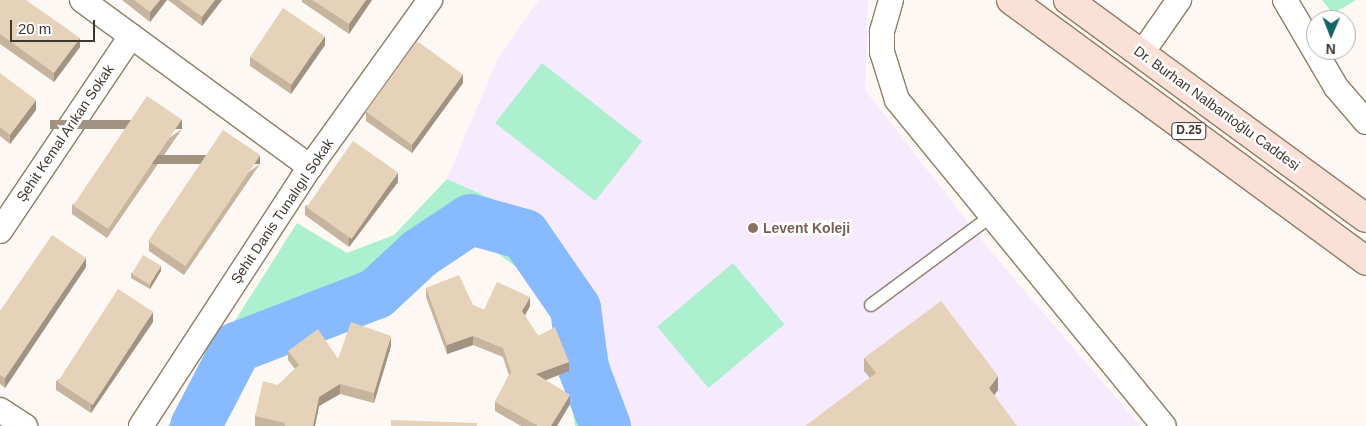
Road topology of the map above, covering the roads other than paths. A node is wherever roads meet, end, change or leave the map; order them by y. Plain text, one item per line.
1 (82, 0) edge
2 (430, 0) edge
3 (891, 0) edge
4 (1011, 0) edge
5 (1068, 0) edge
6 (1179, 0) edge
7 (1285, 0) edge
8 (131, 36) junction
9 (1142, 53) junction
10 (1363, 116) edge
11 (310, 166) junction
12 (8, 200) edge
13 (990, 217) junction
14 (1366, 218) edge
15 (0, 231) edge
16 (1366, 262) edge
17 (871, 305) dead end
18 (0, 410) edge
19 (25, 426) edge
20 (141, 426) edge
21 (1164, 426) edge

1 - 8 street
2 - 11 street, Şehit Danis Tunalıgıl Sokak
3 - 13 street
4 - 16 main road, D.25
5 - 9 main road, Dr. Burhan Nalbantoğlu Caddesi / D.25
6 - 9 street
7 - 10 street
8 - 11 street
8 - 12 street, Şehit Kemal Arıkan Sokak
9 - 14 main road, Dr. Burhan Nalbantoğlu Caddesi / D.25
11 - 20 street, Şehit Danis Tunalıgıl Sokak
12 - 15 street, Şehit Kemal Arıkan Sokak
13 - 17 lane
13 - 21 street
18 - 19 street

